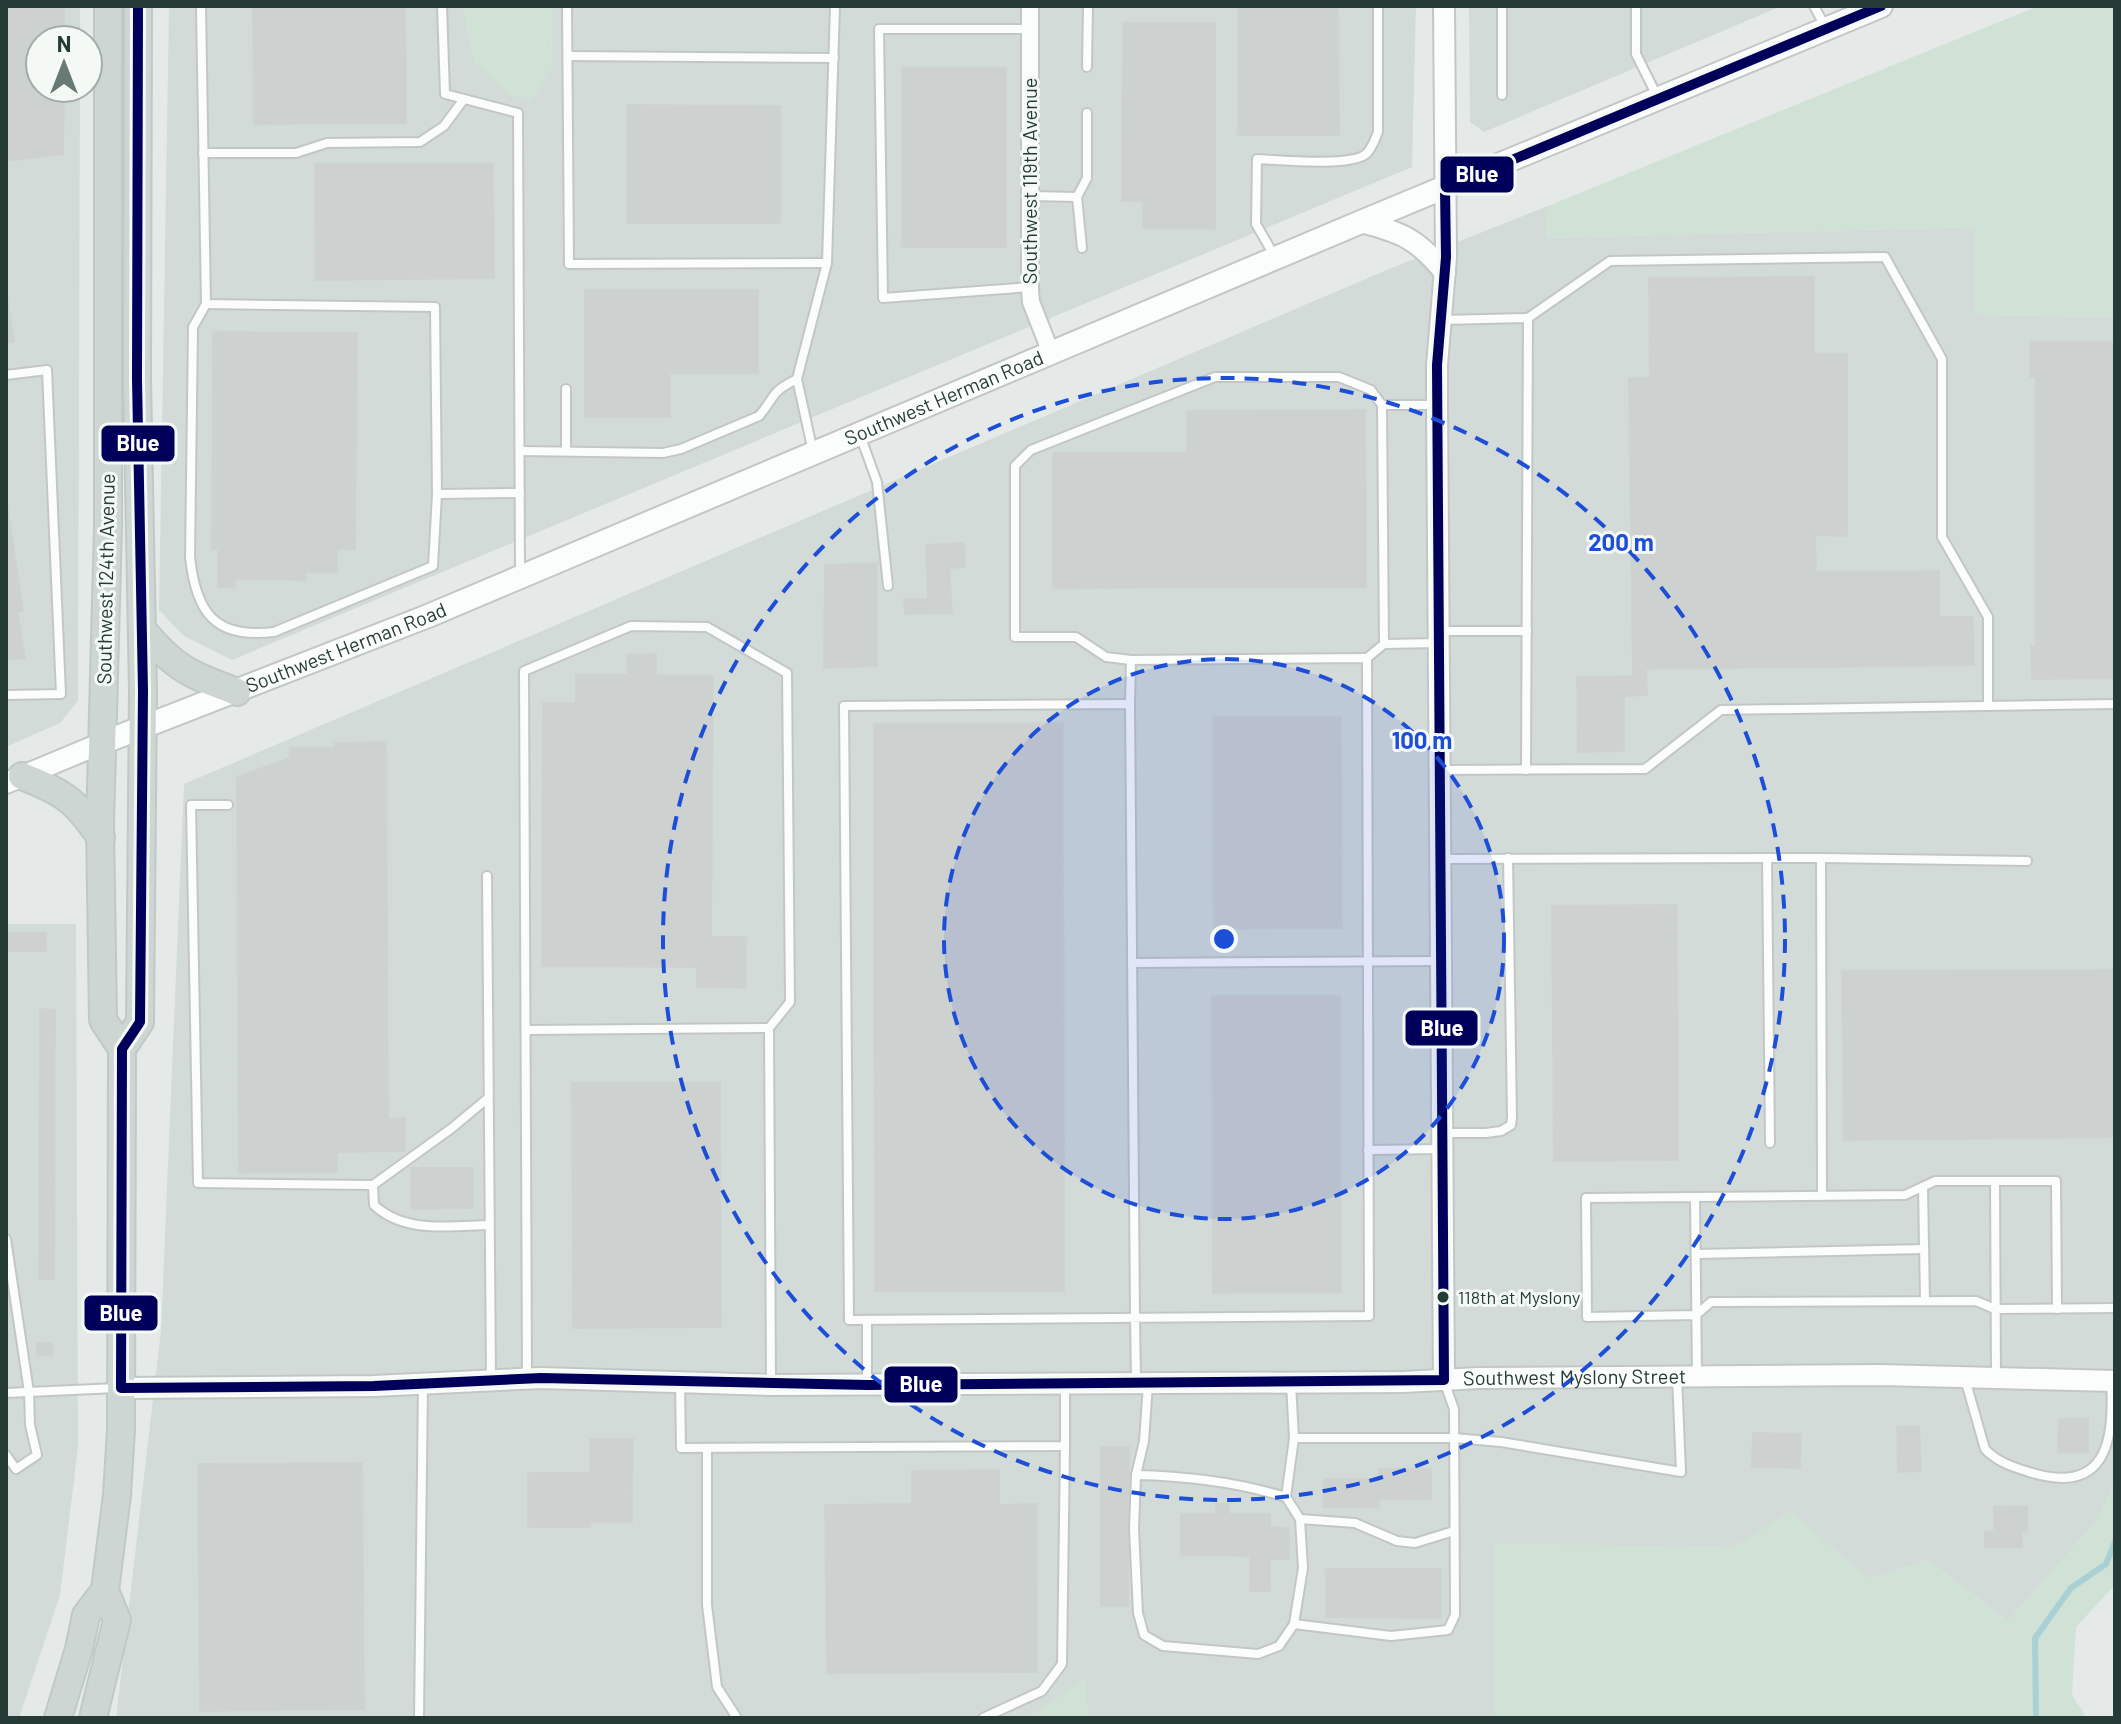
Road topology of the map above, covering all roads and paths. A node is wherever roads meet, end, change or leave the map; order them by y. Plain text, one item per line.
1 (108, 6) edge
2 (138, 6) edge
3 (201, 6) edge
4 (442, 6) edge
5 (567, 6) edge
6 (835, 6) edge
7 (1030, 6) edge
8 (1088, 6) edge
9 (1378, 6) edge
10 (1444, 6) edge
11 (1502, 6) edge
12 (1636, 6) edge
13 (1814, 6) edge
14 (1881, 6) edge
15 (1030, 29) junction
16 (1826, 29) junction
17 (568, 56) junction
18 (834, 58) junction
19 (1087, 67) dead end
20 (1502, 95) dead end
21 (1658, 98) junction
22 (464, 99) junction
23 (1087, 113) dead end
24 (203, 153) junction
25 (1445, 188) junction
26 (1030, 196) junction
27 (1077, 197) junction
28 (1361, 222) junction
29 (1082, 248) dead end
30 (1276, 258) junction
31 (827, 263) junction
32 (1445, 273) junction
33 (1030, 287) junction
34 (206, 304) junction
35 (1528, 318) junction
36 (1441, 320) junction
37 (1051, 353) junction
38 (6, 375) edge
39 (797, 379) junction
40 (566, 389) dead end
41 (1382, 405) junction
42 (1437, 405) junction
43 (859, 434) junction
44 (520, 451) junction
45 (566, 451) junction
46 (814, 453) junction
47 (520, 493) junction
48 (437, 494) junction
49 (520, 578) junction
50 (888, 586) dead end
51 (142, 629) junction
52 (1527, 631) junction
53 (1438, 637) junction
54 (1384, 644) junction
55 (1367, 658) junction
56 (1131, 660) junction
57 (237, 692) junction
58 (6, 695) edge
59 (1130, 704) junction
60 (2115, 704) edge
61 (1988, 706) junction
62 (143, 727) junction
63 (102, 743) junction
64 (1440, 770) junction
65 (1526, 770) junction
66 (14, 779) edge
67 (228, 805) dead end
68 (101, 838) junction
69 (1508, 858) junction
70 (1767, 858) junction
71 (1821, 858) junction
72 (1440, 859) junction
73 (2027, 861) dead end
74 (487, 876) dead end
75 (1367, 961) junction
76 (1441, 961) junction
77 (1132, 963) junction
78 (769, 1028) junction
79 (526, 1030) junction
80 (122, 1049) junction
81 (488, 1098) junction
82 (1442, 1141) junction
83 (1770, 1143) dead end
84 (1368, 1150) junction
85 (1995, 1181) junction
86 (373, 1185) junction
87 (1923, 1187) junction
88 (1822, 1196) junction
89 (1695, 1197) junction
90 (489, 1225) junction
91 (6, 1239) edge
92 (1924, 1249) junction
93 (1696, 1254) junction
94 (1925, 1301) junction
95 (2115, 1308) edge
96 (1995, 1309) junction
97 (2057, 1309) junction
98 (1696, 1315) junction
99 (1135, 1317) junction
100 (867, 1320) junction
101 (1687, 1376) junction
102 (1965, 1378) junction
103 (527, 1379) junction
104 (1996, 1379) junction
105 (491, 1380) junction
106 (1444, 1380) junction
107 (2113, 1380) edge
108 (680, 1382) junction
109 (1291, 1383) junction
110 (423, 1384) junction
111 (1065, 1384) junction
112 (1142, 1384) junction
113 (771, 1385) junction
114 (867, 1385) junction
115 (121, 1388) junction
116 (29, 1392) junction
117 (6, 1393) edge
118 (1294, 1438) junction
119 (1454, 1438) junction
120 (1065, 1446) junction
121 (707, 1448) junction
122 (6, 1455) edge
123 (1136, 1475) junction
124 (1286, 1497) junction
125 (1300, 1519) junction
126 (1454, 1531) junction
127 (105, 1590) junction
128 (1294, 1624) junction
129 (58, 1718) edge
130 (93, 1718) edge
131 (419, 1718) edge
132 (737, 1718) edge
133 (983, 1718) edge

1 - 63 main road, Southwest 124th Avenue
2 - 51 main road, Southwest 124th Avenue
3 - 24 lane
4 - 22 lane
5 - 17 lane
6 - 18 lane
7 - 15 street, Southwest 119th Avenue
8 - 19 lane
9 - 30 lane
10 - 25 street
11 - 20 lane
12 - 21 lane
13 - 16 lane
14 - 16 main road, Southwest Herman Road
15 - 26 street, Southwest 119th Avenue
15 - 33 lane
16 - 21 main road, Southwest Herman Road
17 - 18 lane
17 - 31 lane
18 - 31 lane
21 - 25 main road, Southwest Herman Road
22 - 24 lane
22 - 44 lane
23 - 27 lane
24 - 34 lane
25 - 28 main road, Southwest Herman Road
25 - 32 street
26 - 27 lane
26 - 33 street, Southwest 119th Avenue
27 - 29 lane
28 - 30 main road, Southwest Herman Road
28 - 32 street
30 - 37 main road, Southwest Herman Road
31 - 39 lane
32 - 36 street
33 - 37 street, Southwest 119th Avenue
34 - 48 lane
34 - 48 lane
35 - 36 lane
35 - 52 lane
35 - 61 lane
36 - 42 street
37 - 43 main road, Southwest Herman Road
38 - 58 lane
39 - 45 lane
39 - 46 lane
40 - 45 lane
41 - 42 lane
41 - 54 lane
41 - 56 lane
42 - 53 street
43 - 46 main road, Southwest Herman Road
43 - 50 lane
44 - 45 lane
44 - 47 lane
46 - 49 main road, Southwest Herman Road
47 - 48 lane
47 - 49 lane
49 - 57 main road, Southwest Herman Road
51 - 57 main road
51 - 62 main road, Southwest 124th Avenue
52 - 53 lane
52 - 65 lane
53 - 54 lane
53 - 64 street
54 - 55 lane
55 - 56 lane
55 - 75 lane
56 - 59 lane
57 - 62 main road, Southwest Herman Road
59 - 77 lane
59 - 100 lane
60 - 61 lane
61 - 65 lane
62 - 63 main road, Southwest Herman Road
62 - 80 main road, Southwest 124th Avenue
63 - 66 street, Southwest Herman Road
63 - 68 main road, Southwest 124th Avenue
64 - 65 lane
64 - 72 street
66 - 68 main road
67 - 86 lane
68 - 80 main road, Southwest 124th Avenue
69 - 70 lane
69 - 72 lane
69 - 82 lane
70 - 71 lane
70 - 83 lane
71 - 73 lane
71 - 88 lane
72 - 76 street
74 - 81 lane
75 - 76 lane
75 - 77 lane
75 - 84 lane
76 - 82 street
77 - 99 lane
78 - 79 lane
78 - 79 lane
78 - 113 lane
79 - 103 lane
80 - 115 main road, Southwest 124th Avenue
81 - 86 lane
81 - 90 lane
82 - 84 lane
82 - 106 street
84 - 99 lane
85 - 87 lane
85 - 96 lane
85 - 97 lane
86 - 90 lane
87 - 88 lane
87 - 92 lane
88 - 89 lane
89 - 93 lane
89 - 98 lane
90 - 105 lane
91 - 116 lane
92 - 93 lane
92 - 94 lane
93 - 98 lane
94 - 96 lane
94 - 98 lane
95 - 97 lane
96 - 97 lane
96 - 104 lane
98 - 101 lane
99 - 100 lane
99 - 112 lane
100 - 114 lane
101 - 102 street, Southwest Myslony Street
101 - 106 street, Southwest Myslony Street
101 - 119 lane
102 - 104 street, Southwest Myslony Street
102 - 107 lane
103 - 105 street, Southwest Myslony Street
103 - 108 street, Southwest Myslony Street
104 - 107 street, Southwest Myslony Street
105 - 110 street, Southwest Myslony Street
106 - 109 street, Southwest Myslony Street
106 - 119 lane
108 - 113 street, Southwest Myslony Street
108 - 121 lane
109 - 112 street, Southwest Myslony Street
109 - 118 lane
110 - 115 street, Southwest Myslony Street
110 - 131 lane
111 - 112 street, Southwest Myslony Street
111 - 114 street, Southwest Myslony Street
111 - 120 lane
112 - 123 lane
113 - 114 street, Southwest Myslony Street
115 - 116 lane
115 - 127 main road, Southwest 124th Avenue
116 - 117 lane
116 - 122 lane
118 - 119 lane
118 - 124 lane
119 - 126 lane
120 - 121 lane
120 - 133 lane
121 - 132 lane
123 - 124 lane
123 - 128 lane
124 - 125 lane
125 - 126 lane
125 - 128 lane
126 - 128 lane
127 - 129 main road, Southwest 124th Avenue
127 - 130 main road, Southwest 124th Avenue

